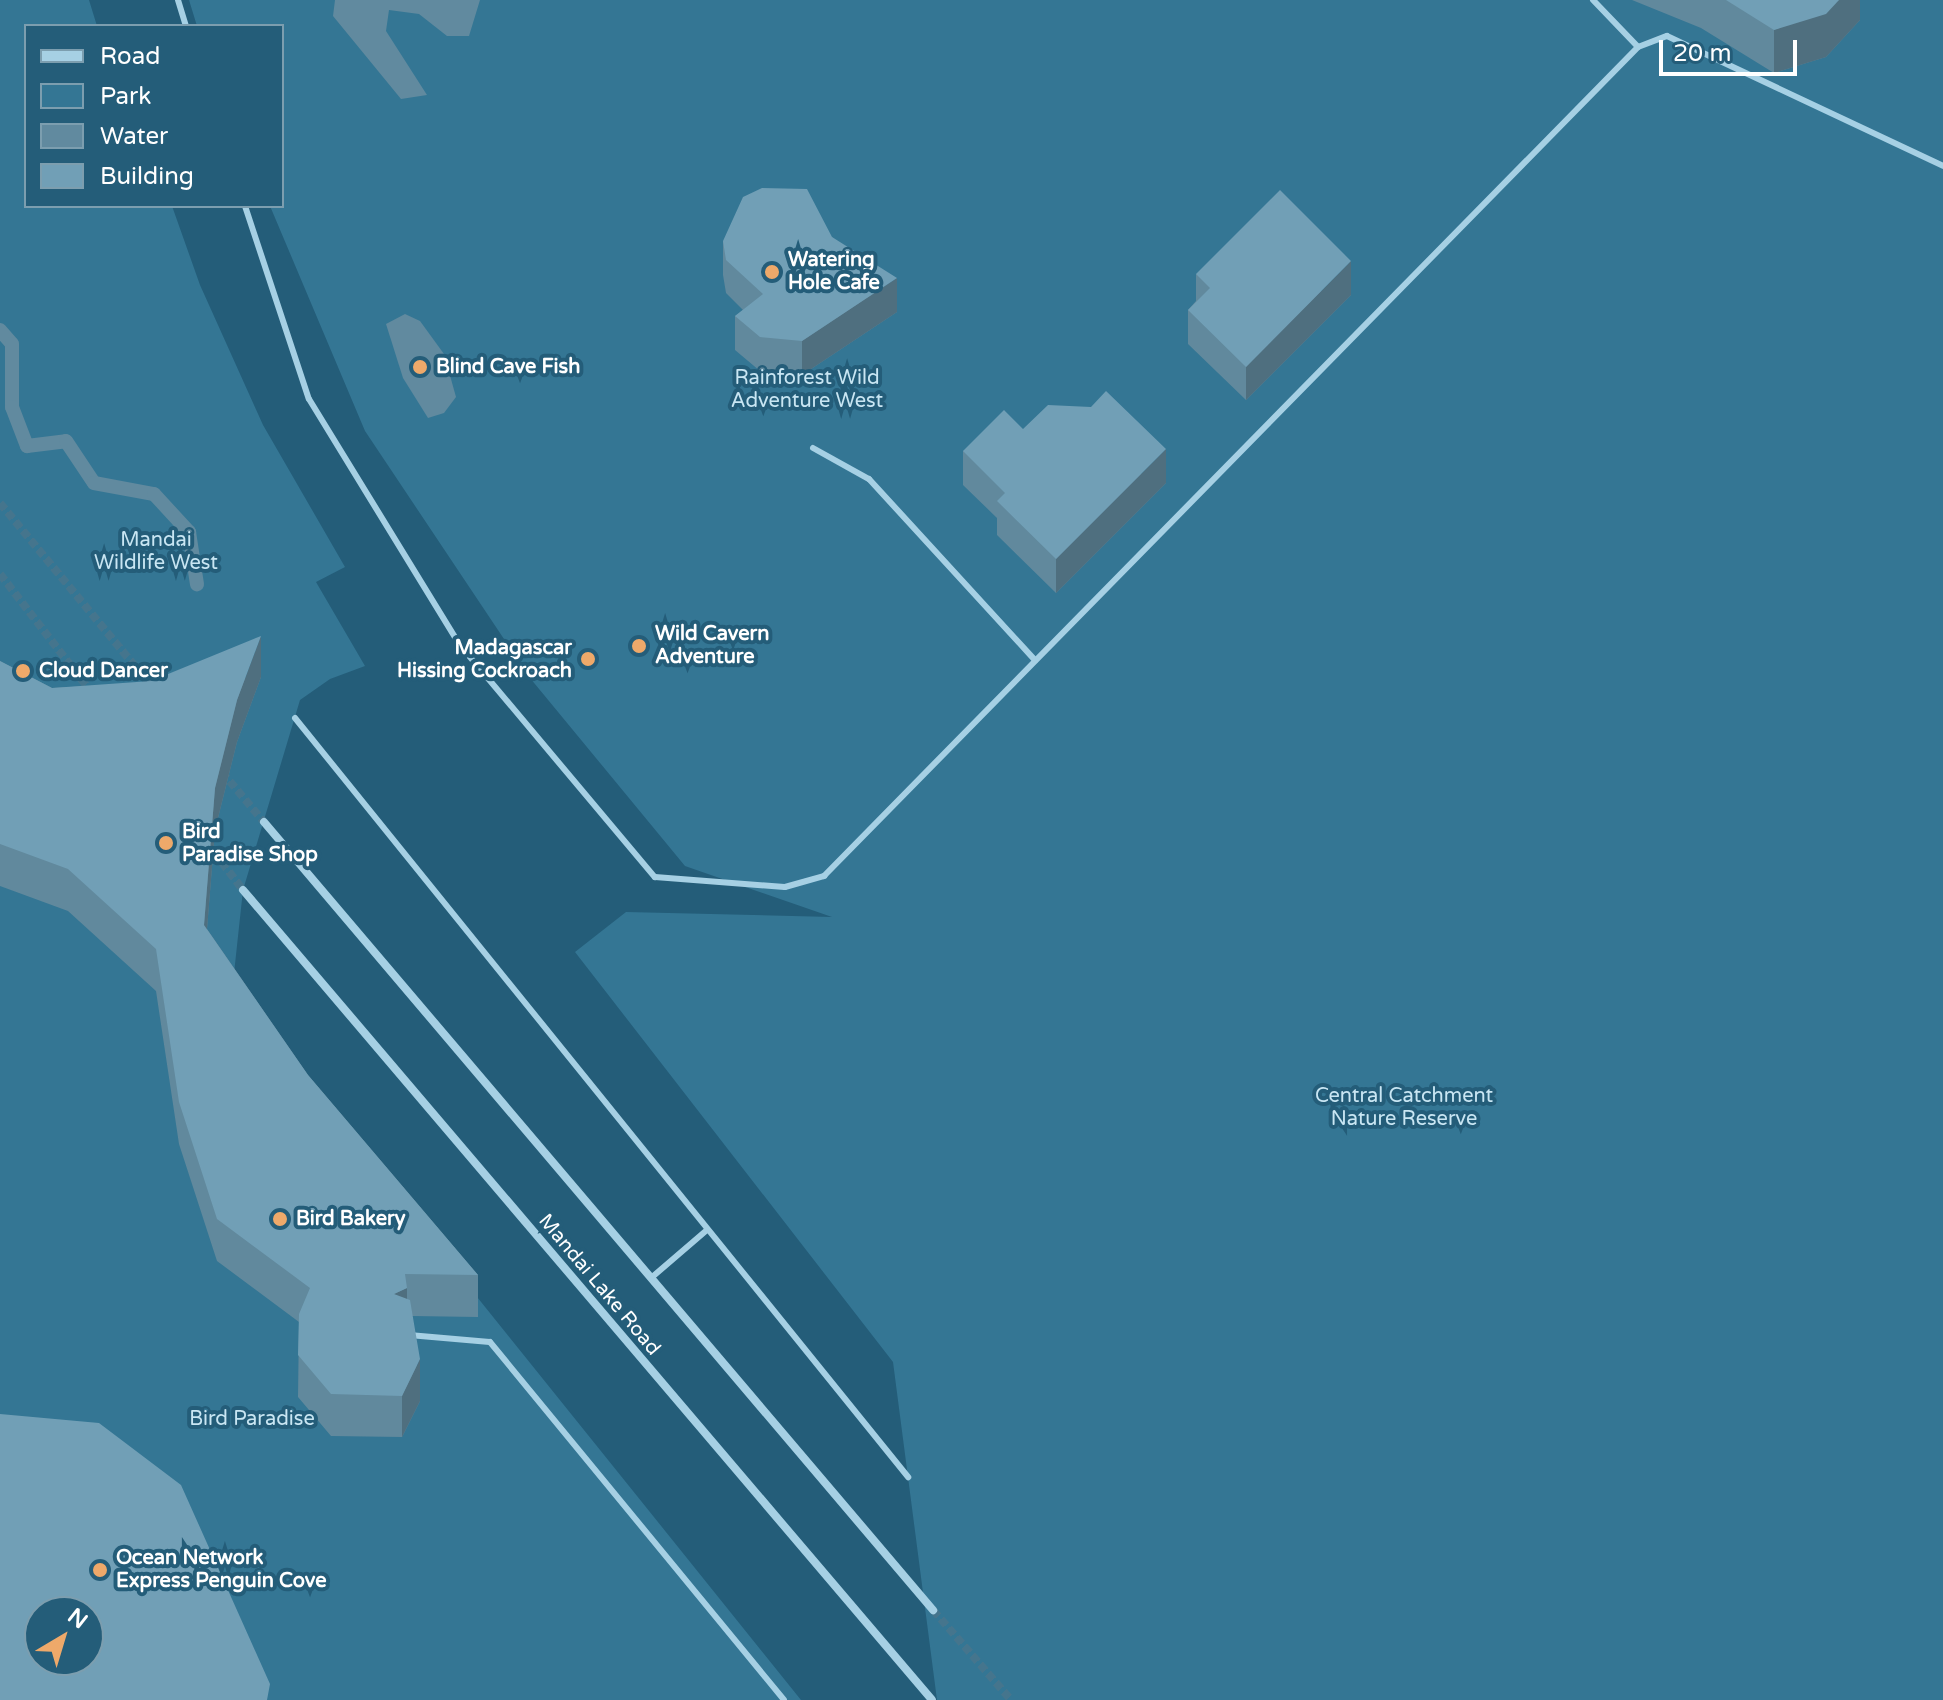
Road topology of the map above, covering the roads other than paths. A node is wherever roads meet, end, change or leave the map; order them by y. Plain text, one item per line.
1 (178, 0) edge
2 (1593, 0) edge
3 (185, 24) edge
4 (1638, 47) junction
5 (1943, 166) edge
6 (246, 208) edge
7 (813, 448) dead end
8 (1035, 660) junction
9 (295, 718) dead end
10 (264, 822) tunnel mouth
11 (243, 890) tunnel mouth
12 (707, 1230) junction
13 (651, 1278) junction
14 (400, 1335) edge
15 (908, 1477) dead end
16 (933, 1610) tunnel mouth
17 (784, 1700) edge
18 (932, 1700) edge

1 - 3 lane
2 - 4 lane
4 - 5 lane
4 - 8 lane
6 - 8 lane
7 - 8 lane
9 - 12 lane
10 - 13 street
11 - 18 street, Mandai Lake Road
12 - 13 lane
12 - 15 lane
13 - 16 street
14 - 17 lane

